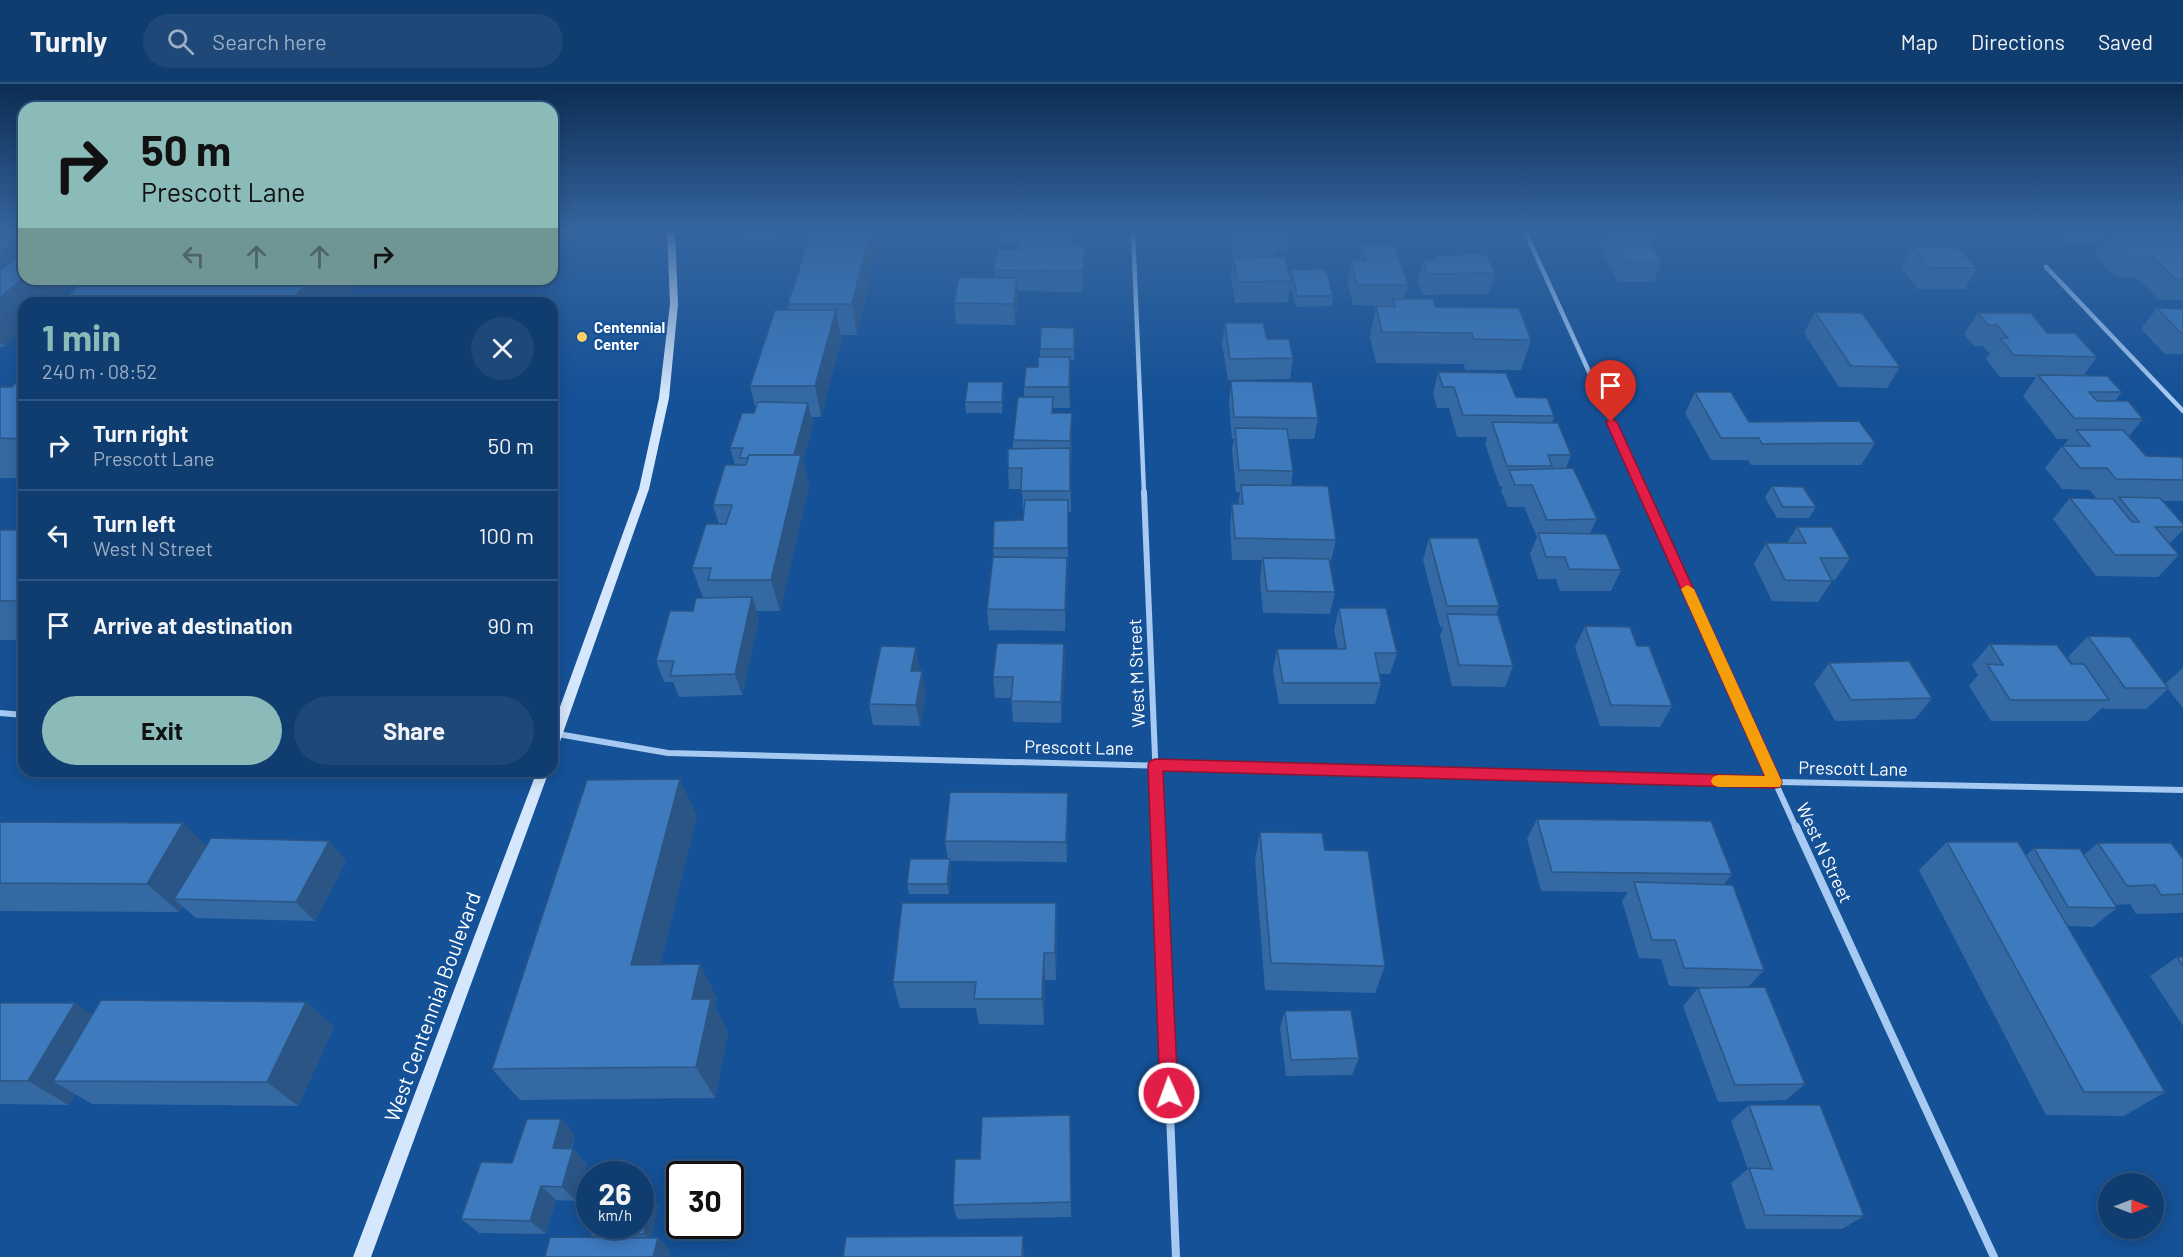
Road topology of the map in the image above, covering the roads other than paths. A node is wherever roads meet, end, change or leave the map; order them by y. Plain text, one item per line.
1 (673, 286) edge
2 (1135, 286) edge
3 (1550, 286) edge
4 (2064, 286) edge
5 (2183, 411) edge
6 (0, 713) edge
7 (18, 714) edge
8 (558, 722) edge
9 (558, 734) edge
10 (1155, 765) junction
11 (541, 777) edge
12 (1775, 782) junction
13 (2183, 790) edge
14 (362, 1257) edge
15 (1176, 1257) edge
16 (1994, 1257) edge

1 - 8 main road
2 - 10 street, West M Street
3 - 12 street, West N Street
4 - 5 street
6 - 7 street
9 - 10 street, Prescott Lane
10 - 12 street, Prescott Lane
10 - 15 street, West M Street
11 - 14 main road, West Centennial Boulevard
12 - 13 street, Prescott Lane
12 - 16 street, West N Street

